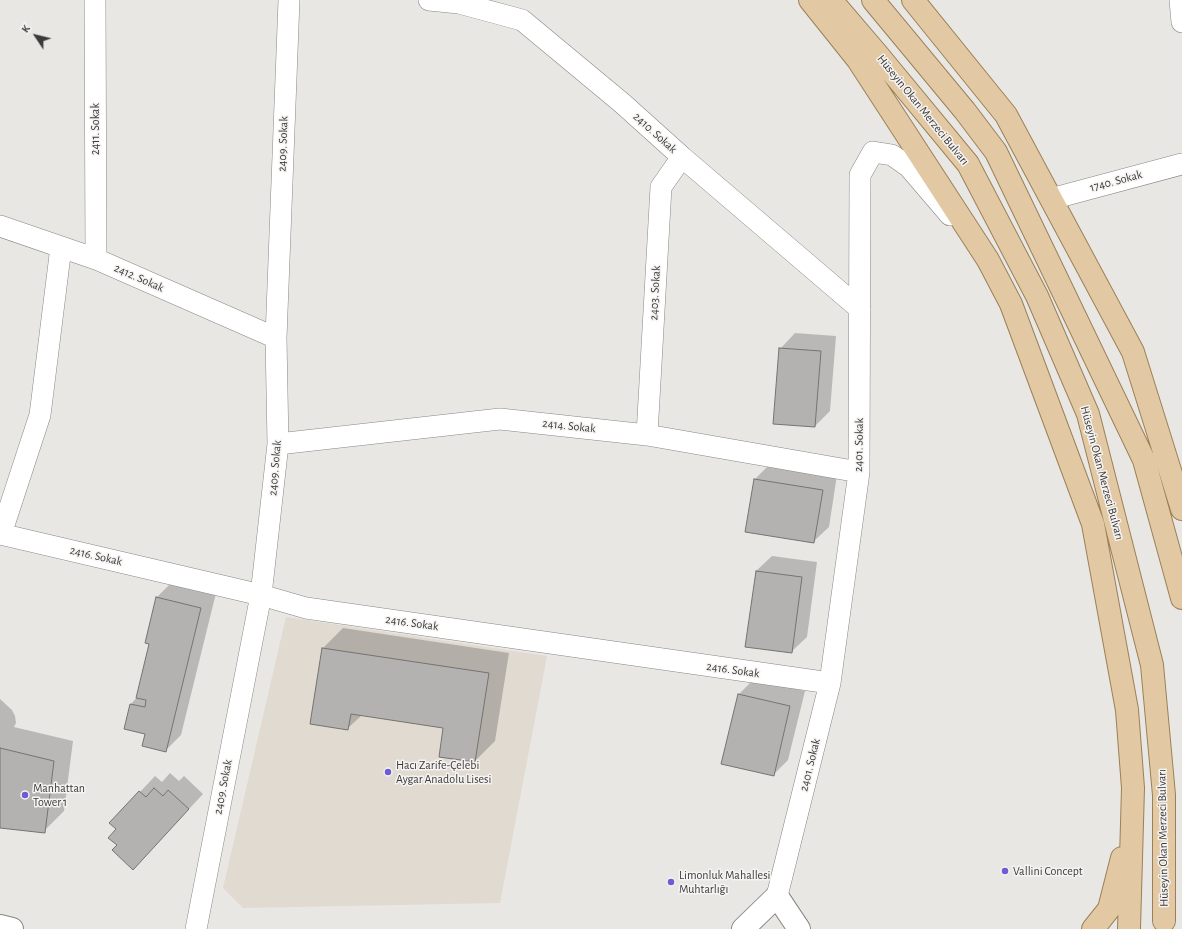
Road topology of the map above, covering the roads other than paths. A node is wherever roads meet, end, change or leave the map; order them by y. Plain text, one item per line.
1 (95, 0) edge
2 (289, 0) edge
3 (429, 0) edge
4 (810, 0) edge
5 (831, 0) edge
6 (873, 0) edge
7 (913, 0) edge
8 (1180, 0) edge
9 (1182, 22) edge
10 (682, 157) junction
11 (1182, 164) edge
12 (1051, 199) junction
13 (0, 226) edge
14 (61, 247) junction
15 (96, 259) junction
16 (988, 260) junction
17 (860, 309) junction
18 (276, 338) junction
19 (647, 435) junction
20 (278, 444) junction
21 (859, 472) junction
22 (1182, 509) edge
23 (1, 534) edge
24 (261, 595) junction
25 (1182, 598) edge
26 (830, 684) junction
27 (1133, 788) junction
28 (777, 896) junction
29 (1164, 921) dead end
30 (0, 926) edge
31 (12, 929) edge
32 (196, 929) edge
33 (743, 929) edge
34 (799, 929) edge
35 (1093, 929) edge
36 (1129, 929) edge

1 - 15 street, 2411. Sokak
2 - 18 street, 2409. Sokak
3 - 10 street, 2410. Sokak
4 - 16 main road
5 - 29 main road, Hüseyin Okan Merzeci Bulvarı
6 - 25 main road
7 - 12 main road
8 - 9 street
10 - 17 street, 2410. Sokak
10 - 19 street, 2403. Sokak
11 - 12 street, 1740. Sokak
12 - 22 main road
13 - 14 street, 2412. Sokak
14 - 15 street, 2412. Sokak
14 - 23 street
15 - 18 street, 2412. Sokak
16 - 17 street, 2401. Sokak
16 - 27 main road
17 - 21 street, 2401. Sokak
18 - 20 street, 2409. Sokak
19 - 20 street, 2414. Sokak
19 - 21 street, 2414. Sokak
20 - 24 street, 2409. Sokak
21 - 26 street, 2401. Sokak
23 - 24 street, 2416. Sokak
24 - 26 street, 2416. Sokak
24 - 32 street, 2409. Sokak
26 - 28 street, 2401. Sokak
27 - 35 main road
27 - 36 main road
28 - 33 street
28 - 34 street
30 - 31 street

